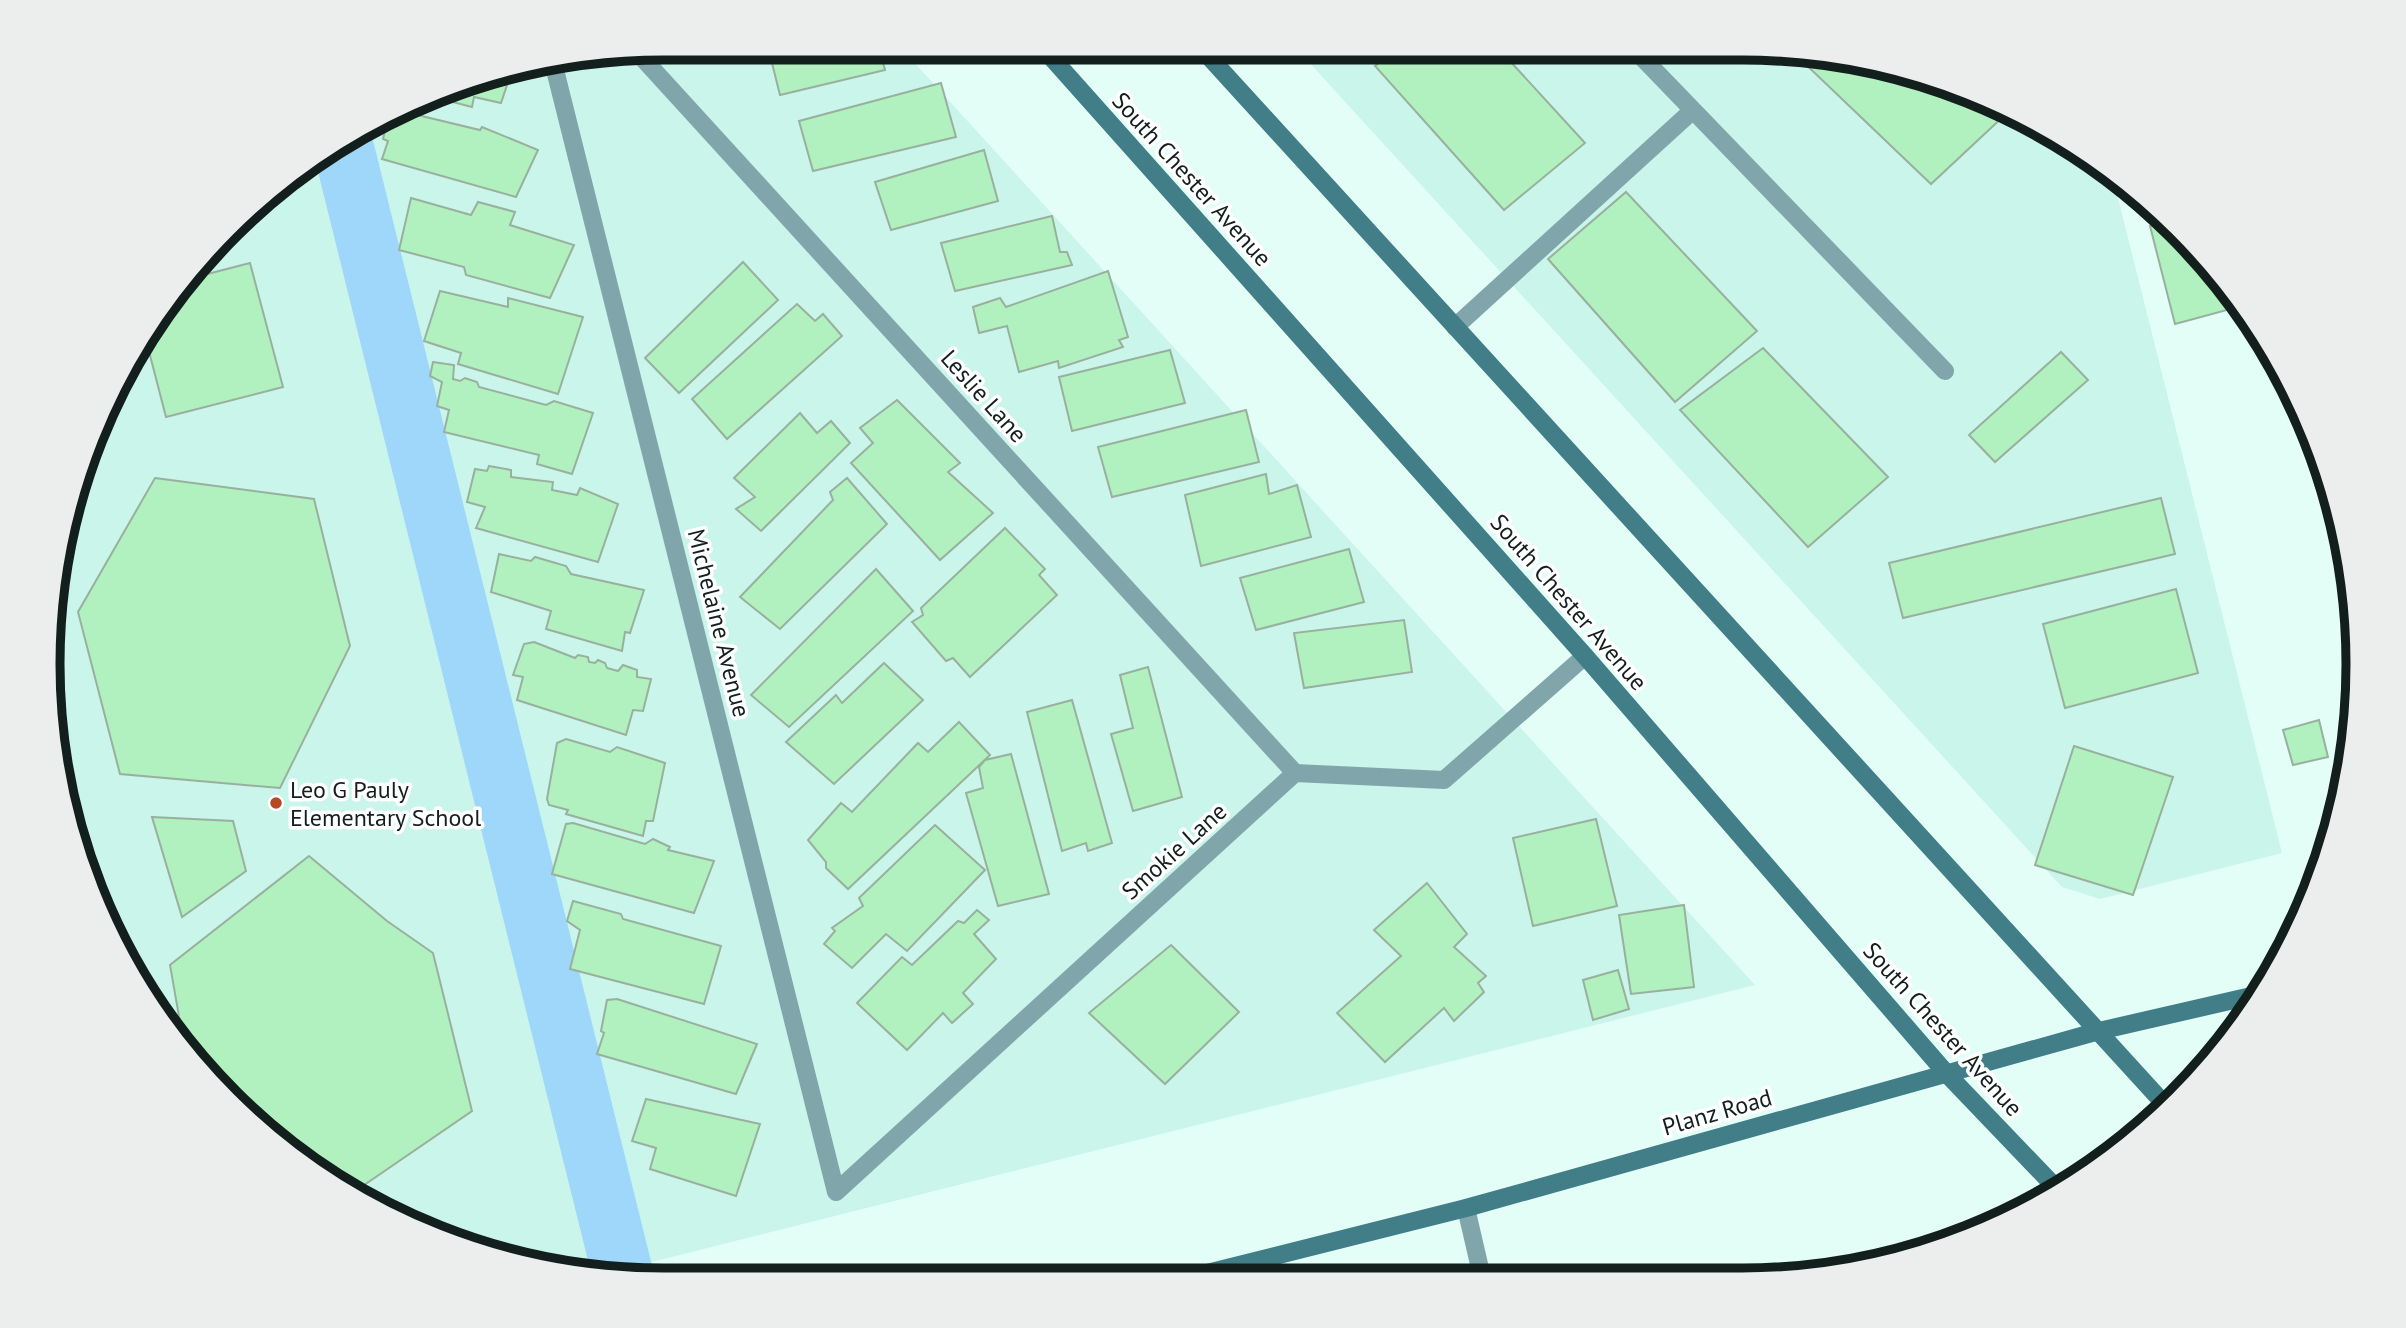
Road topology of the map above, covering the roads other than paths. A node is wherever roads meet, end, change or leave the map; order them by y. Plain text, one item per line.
1 (645, 60) edge
2 (1054, 60) edge
3 (1211, 60) edge
4 (1644, 60) edge
5 (555, 70) edge
6 (1692, 111) junction
7 (1455, 327) junction
8 (1945, 371) dead end
9 (1585, 656) junction
10 (1295, 774) junction
11 (2248, 996) edge
12 (2099, 1031) junction
13 (1946, 1073) junction
14 (2160, 1099) edge
15 (2052, 1183) edge
16 (836, 1192) joint
17 (1466, 1208) junction
18 (1227, 1268) edge
19 (1480, 1268) edge

1 - 10 street, Leslie Lane
2 - 9 main road, South Chester Avenue
3 - 7 main road
4 - 6 street
5 - 16 street, Michelaine Avenue
6 - 7 street
6 - 8 street
7 - 12 main road
9 - 10 street
9 - 13 main road, South Chester Avenue
10 - 16 street, Smokie Lane
11 - 12 main road, Planz Road
12 - 13 main road, Planz Road
12 - 14 main road
13 - 15 main road, South Chester Avenue
13 - 17 main road, Planz Road
17 - 18 main road, Planz Road
17 - 19 street

